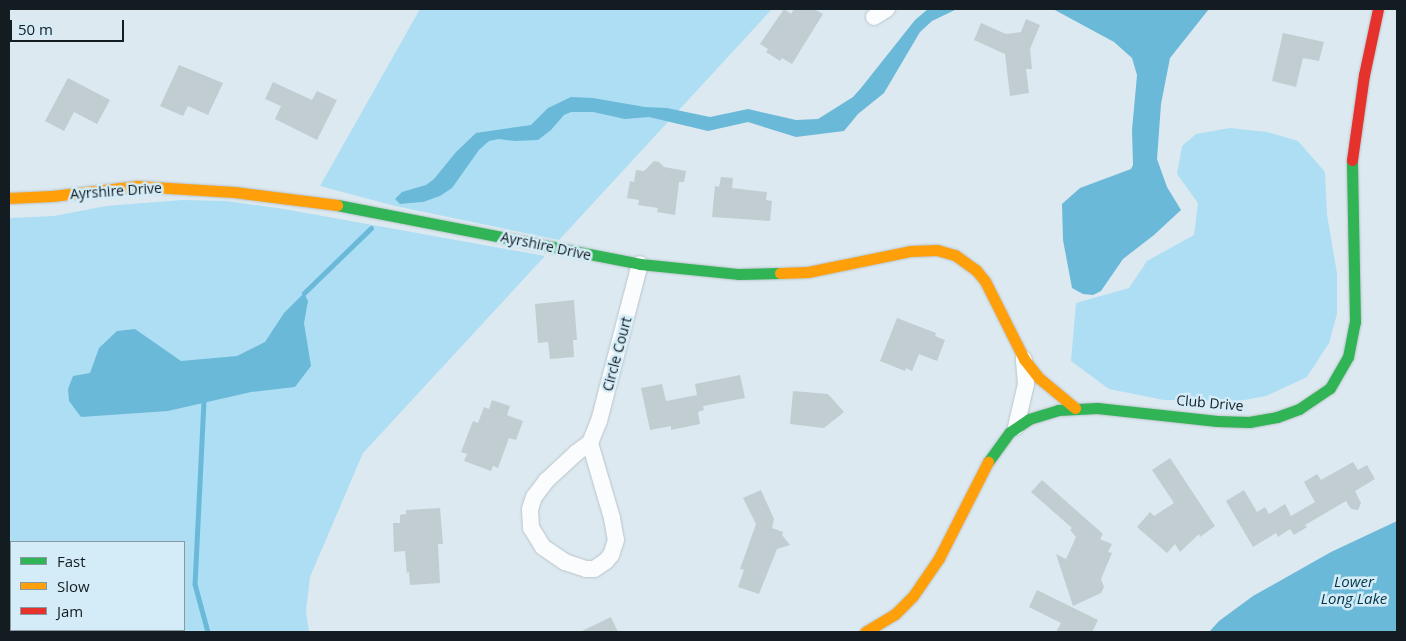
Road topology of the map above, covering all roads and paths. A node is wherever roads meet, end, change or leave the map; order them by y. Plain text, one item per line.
1 (1378, 9) edge
2 (9, 198) edge
3 (640, 264) junction
4 (1024, 360) junction
5 (1075, 408) junction
6 (1016, 427) junction
7 (590, 443) junction
8 (869, 631) edge

1 - 5 street, Club Drive
2 - 3 street, Ayrshire Drive
3 - 4 street, Ayrshire Drive
3 - 7 street, Circle Court
4 - 5 street, Ayrshire Drive
4 - 6 street, Ayrshire Drive
5 - 6 street, Club Drive
6 - 8 street, Club Drive
7 - 7 street, Circle Court

